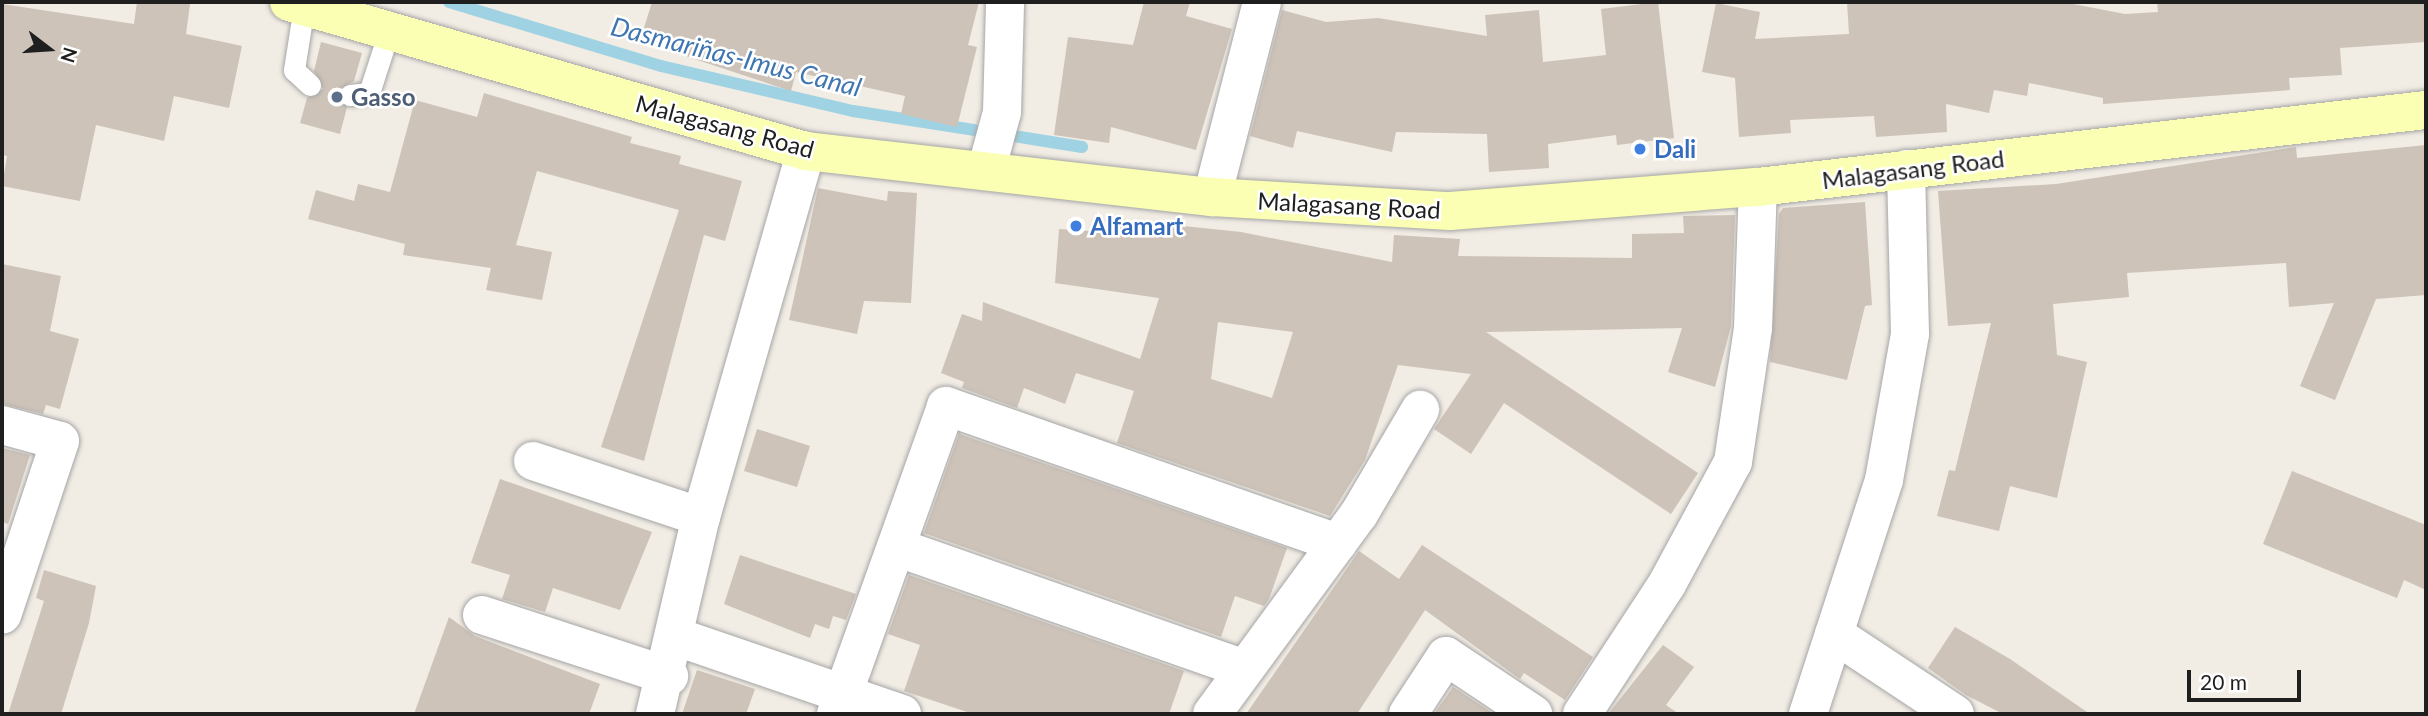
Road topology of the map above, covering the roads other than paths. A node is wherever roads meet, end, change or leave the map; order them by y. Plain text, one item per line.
1 (1005, 2) edge
2 (1262, 2) edge
3 (297, 4) edge
4 (389, 31) junction
5 (310, 85) dead end
6 (350, 95) dead end
7 (2426, 110) edge
8 (806, 151) junction
9 (1906, 169) junction
10 (986, 171) junction
11 (1758, 187) junction
12 (1212, 197) junction
13 (1420, 410) dead end
14 (2, 425) edge
15 (533, 461) dead end
16 (701, 517) junction
17 (1338, 543) junction
18 (899, 548) junction
19 (2, 615) edge
20 (482, 615) dead end
21 (1834, 634) junction
22 (677, 637) junction
23 (1242, 668) junction
24 (669, 676) junction
25 (840, 704) edge
26 (655, 714) edge
27 (902, 714) edge
28 (1212, 714) edge
29 (1408, 714) edge
30 (1533, 714) edge
31 (1583, 714) edge
32 (1808, 714) edge
33 (1955, 714) edge

1 - 10 street
2 - 12 street
3 - 4 main road, Malagasang Road
3 - 5 lane
4 - 6 lane
4 - 8 main road, Malagasang Road
7 - 9 main road, Malagasang Road
8 - 10 main road, Malagasang Road
8 - 16 street
9 - 11 main road, Malagasang Road
9 - 21 street
10 - 12 main road, Malagasang Road
11 - 12 main road, Malagasang Road
11 - 31 street
13 - 17 street
14 - 19 street
15 - 16 street
16 - 22 street
17 - 18 street
17 - 23 street
18 - 23 street
18 - 25 street
20 - 24 street
21 - 32 street
21 - 33 street
22 - 24 street
22 - 25 street
23 - 28 street
24 - 26 street
25 - 27 street
29 - 30 street

